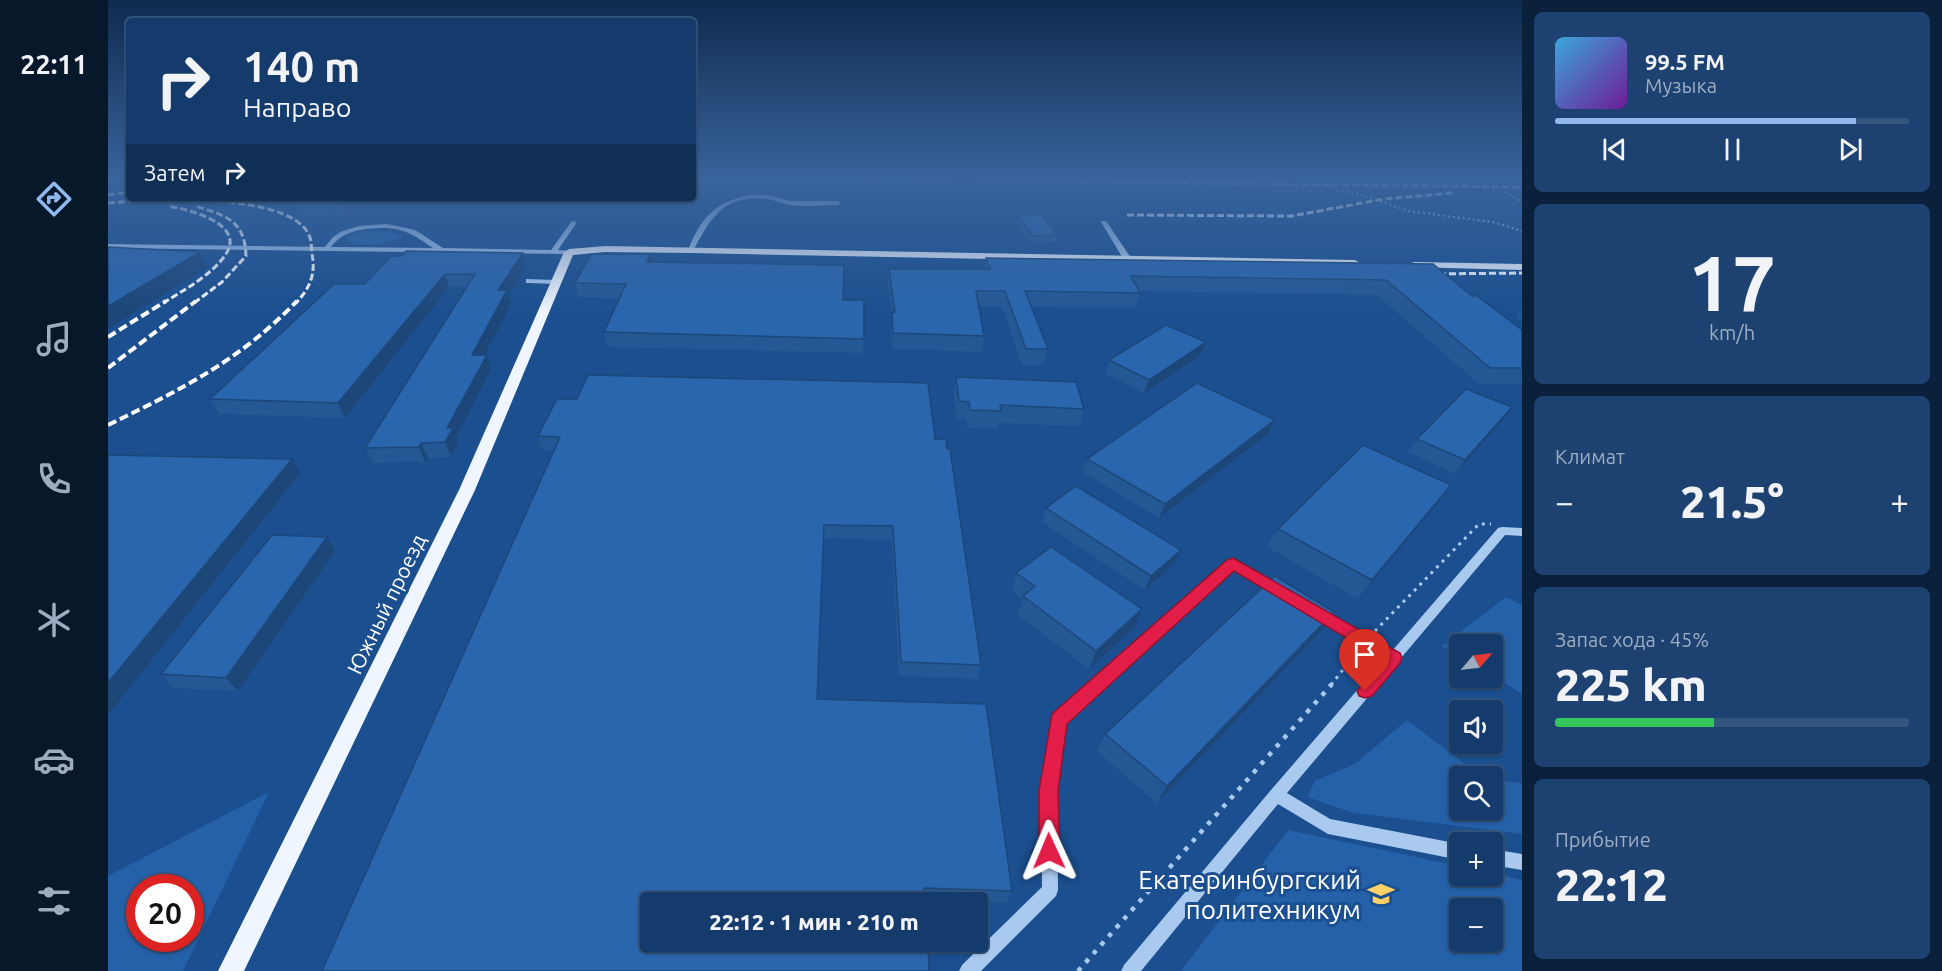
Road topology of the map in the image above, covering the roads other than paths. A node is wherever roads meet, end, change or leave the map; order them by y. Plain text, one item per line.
1 (574, 222) dead end
2 (705, 222) edge
3 (1104, 222) dead end
4 (108, 246) edge
5 (326, 250) junction
6 (441, 250) junction
7 (691, 250) junction
8 (561, 252) junction
9 (1127, 258) junction
10 (1366, 264) edge
11 (1402, 264) edge
12 (1522, 267) edge
13 (529, 281) dead end
14 (556, 282) junction
15 (1522, 532) edge
16 (1394, 658) junction
17 (1276, 795) junction
18 (1449, 850) edge
19 (1503, 859) edge
20 (1522, 862) edge
21 (231, 971) edge
22 (968, 971) edge
23 (1130, 971) edge

1 - 8 street
2 - 7 street
3 - 9 street
4 - 5 street
5 - 6 street
5 - 6 street
6 - 8 street
7 - 8 main road
7 - 9 main road
8 - 14 main road, Южный проезд
9 - 10 main road
11 - 12 main road
13 - 14 street
14 - 21 main road, Южный проезд
15 - 16 street
16 - 17 street
16 - 22 street
17 - 18 street
17 - 23 street
19 - 20 street

